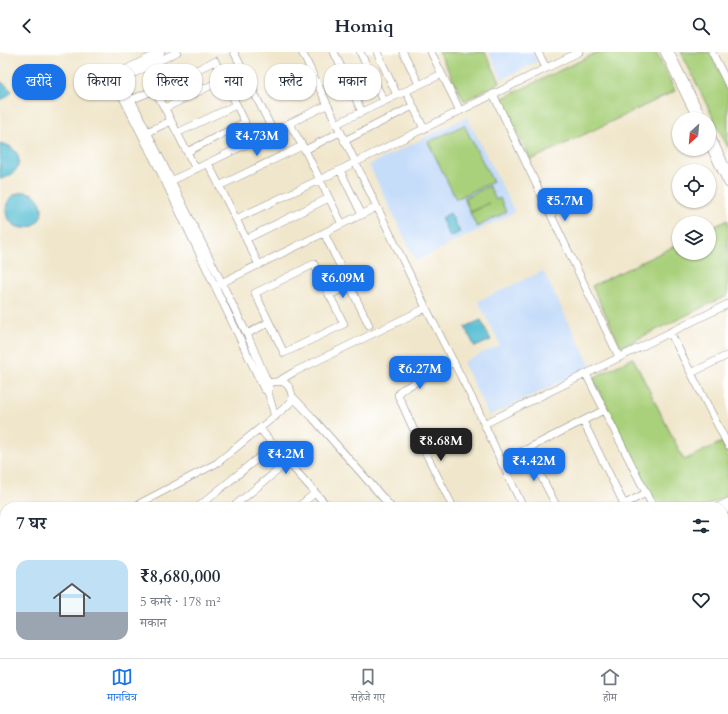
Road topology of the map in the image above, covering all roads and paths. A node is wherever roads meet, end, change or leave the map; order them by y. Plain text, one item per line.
1 (161, 52) edge
2 (177, 52) edge
3 (234, 52) edge
4 (302, 52) edge
5 (334, 52) edge
6 (360, 52) edge
7 (377, 52) edge
8 (404, 52) edge
9 (431, 52) edge
10 (538, 52) edge
11 (579, 52) edge
12 (664, 52) edge
13 (670, 52) edge
14 (712, 52) edge
15 (563, 55) edge
16 (216, 64) edge
17 (240, 64) edge
18 (202, 67) edge
19 (135, 68) edge
20 (546, 68) junction
21 (135, 71) edge
22 (442, 74) junction
23 (419, 84) junction
24 (728, 84) edge
25 (210, 86) edge
26 (406, 91) junction
27 (493, 94) junction
28 (143, 95) edge
29 (397, 95) junction
30 (257, 99) edge
31 (161, 100) edge
32 (234, 100) edge
33 (129, 101) junction
34 (384, 101) junction
35 (236, 105) junction
36 (327, 105) junction
37 (414, 106) junction
38 (165, 108) junction
39 (460, 111) junction
40 (362, 112) junction
41 (694, 112) edge
42 (699, 112) edge
43 (171, 120) junction
44 (289, 123) junction
45 (336, 124) junction
46 (424, 129) junction
47 (273, 131) junction
48 (147, 132) junction
49 (177, 132) junction
50 (340, 132) junction
51 (344, 141) junction
52 (716, 147) edge
53 (303, 148) junction
54 (187, 152) junction
55 (715, 156) edge
56 (355, 162) junction
57 (208, 163) junction
58 (196, 169) junction
59 (340, 170) junction
60 (728, 172) edge
61 (172, 180) junction
62 (320, 180) junction
63 (728, 184) edge
64 (219, 186) junction
65 (329, 198) junction
66 (377, 207) junction
67 (362, 215) junction
68 (236, 219) junction
69 (342, 224) junction
70 (324, 233) junction
71 (246, 239) junction
72 (259, 265) junction
73 (219, 284) junction
74 (349, 286) junction
75 (329, 295) junction
76 (728, 304) edge
77 (426, 308) junction
78 (269, 322) junction
79 (369, 325) dead end
80 (670, 332) junction
81 (248, 334) junction
82 (728, 355) edge
83 (619, 357) junction
84 (454, 362) junction
85 (691, 372) junction
86 (586, 374) junction
87 (279, 381) junction
88 (268, 383) junction
89 (268, 392) junction
90 (292, 396) junction
91 (604, 410) junction
92 (275, 417) junction
93 (583, 421) junction
94 (484, 424) junction
95 (260, 429) junction
96 (274, 445) junction
97 (728, 445) edge
98 (527, 449) junction
99 (501, 461) junction
100 (288, 462) junction
101 (315, 493) junction
102 (646, 493) junction
103 (143, 502) edge
104 (204, 502) edge
105 (239, 502) edge
106 (304, 502) edge
107 (323, 502) edge
108 (387, 502) edge
109 (450, 502) edge
110 (521, 502) edge
111 (554, 502) edge
112 (620, 502) edge
113 (629, 502) edge
114 (650, 502) edge

1 - 19 street
2 - 21 street
3 - 17 street
4 - 36 street
5 - 40 street
6 - 34 street
7 - 29 street
8 - 23 street
9 - 22 street
10 - 20 street
11 - 15 street
12 - 41 street
13 - 42 street
14 - 24 street
15 - 20 street
16 - 18 street
20 - 27 street
22 - 23 street
22 - 39 street
23 - 26 street
25 - 38 street
26 - 29 street
26 - 37 street
27 - 39 street
27 - 83 street
28 - 33 street
29 - 34 street
30 - 47 street
31 - 38 street
32 - 35 street
33 - 48 street
33 - 73 street
34 - 40 street
35 - 49 street
35 - 54 street
36 - 44 street
36 - 45 street
37 - 46 street
37 - 51 street
38 - 43 street
39 - 46 street
40 - 45 street
43 - 48 street
43 - 49 street
44 - 47 street
44 - 53 street
45 - 50 street
46 - 56 street
47 - 57 street
48 - 61 street
49 - 54 street
50 - 51 street
50 - 53 street
51 - 56 street
52 - 60 street
53 - 62 street
53 - 64 street
54 - 58 street
55 - 63 street
56 - 59 street
56 - 66 street
57 - 58 street
57 - 64 street
58 - 61 street
59 - 62 street
59 - 67 street
61 - 73 street
62 - 65 street
62 - 68 street
64 - 68 street
65 - 69 street
65 - 71 street
66 - 67 street
66 - 77 street
67 - 69 street
68 - 71 street
69 - 70 street
70 - 72 street
70 - 74 street
71 - 72 street
72 - 73 street
73 - 81 street
73 - 89 street
74 - 75 street
74 - 79 street
75 - 78 street
75 - 78 street
76 - 80 street
77 - 84 street
77 - 87 street
78 - 81 street
80 - 83 street
80 - 85 street
81 - 88 street
82 - 85 street
83 - 86 street
84 - 94 street
84 - 109 street
85 - 97 street
86 - 91 street
86 - 94 street
87 - 88 street
87 - 90 street
88 - 89 street
89 - 92 street
90 - 92 street
90 - 108 street
91 - 93 street
91 - 102 street
92 - 95 street
93 - 98 street
93 - 112 street
94 - 99 street
95 - 96 street
95 - 103 street
96 - 100 street
96 - 104 street
98 - 99 street
98 - 111 street
99 - 110 street
100 - 101 street
100 - 105 street
101 - 106 street
101 - 107 street
102 - 113 street
102 - 114 street

